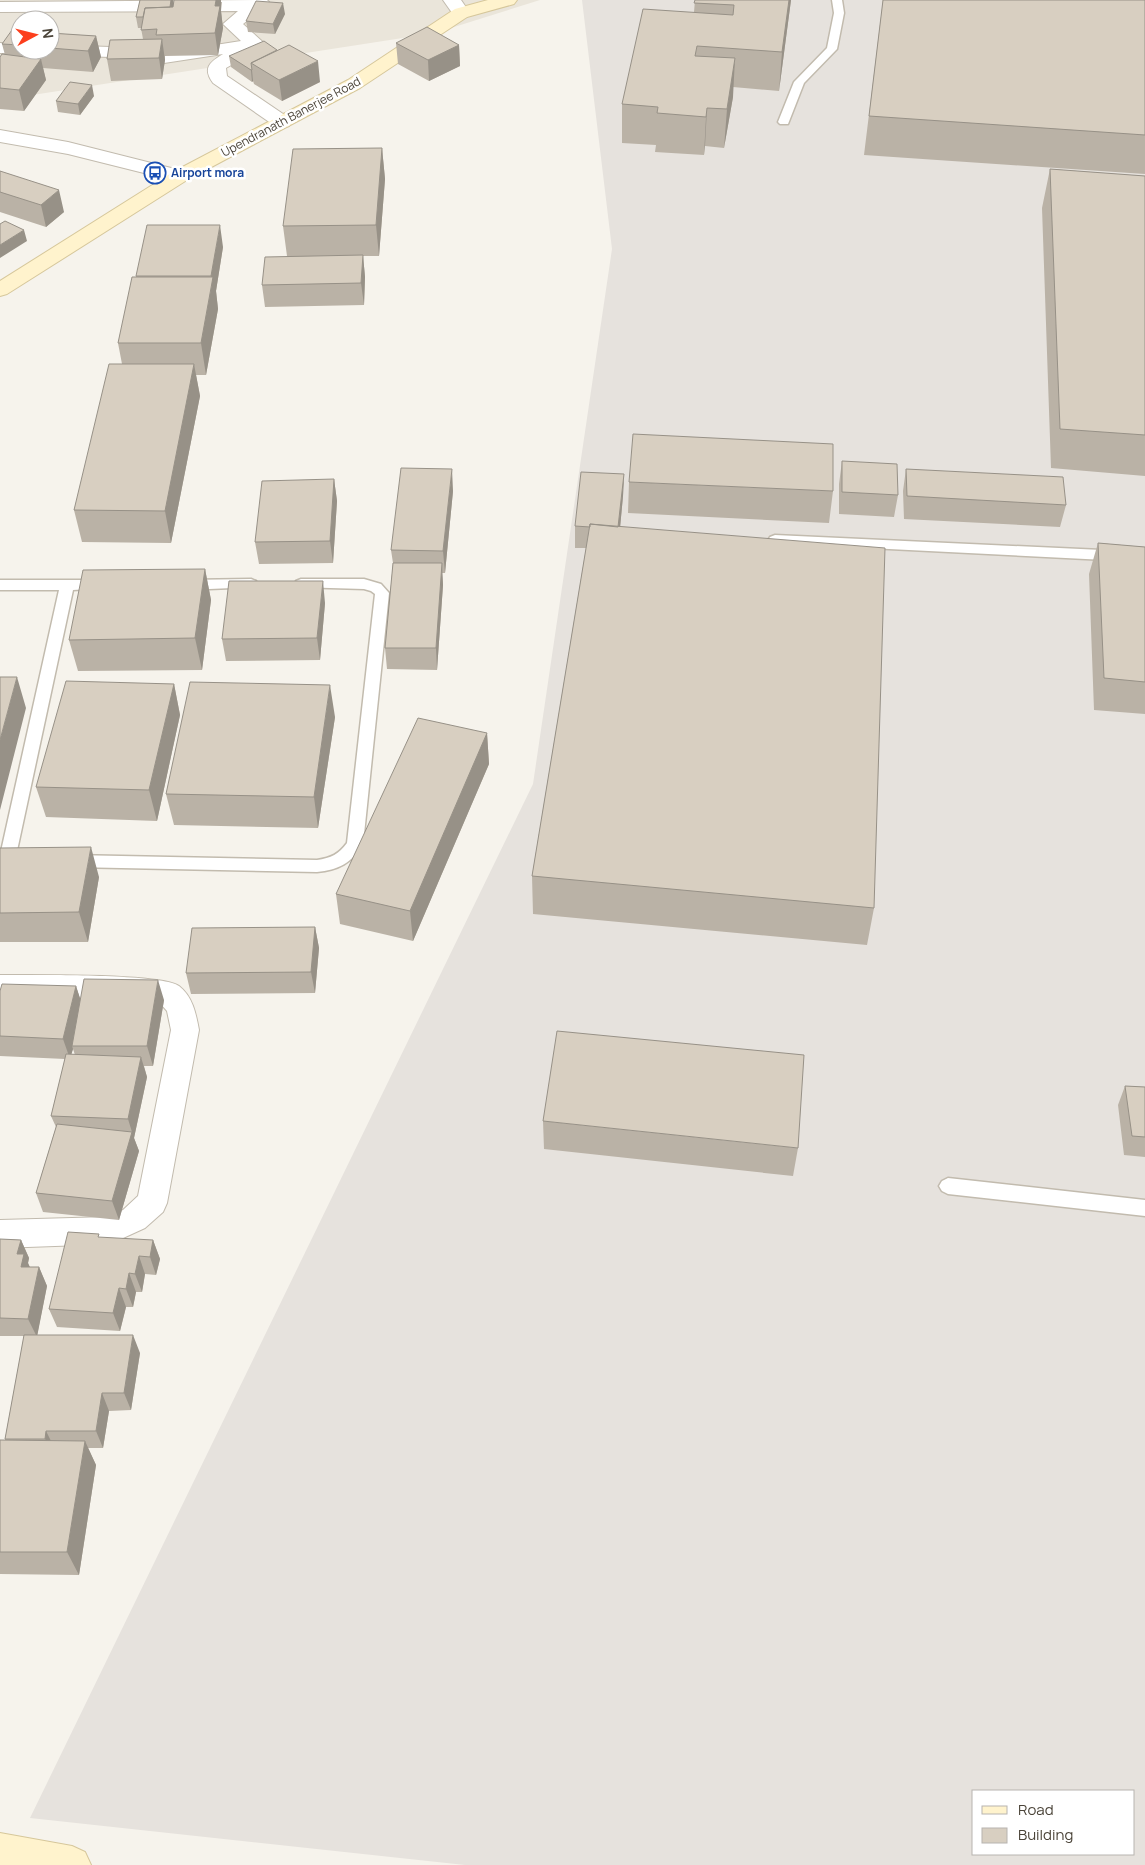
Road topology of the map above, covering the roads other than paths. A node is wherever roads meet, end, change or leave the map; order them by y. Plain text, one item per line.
1 (508, 0) edge
2 (838, 0) edge
3 (259, 3) edge
4 (0, 7) edge
5 (457, 7) edge
6 (256, 44) junction
7 (60, 50) edge
8 (282, 122) junction
9 (784, 122) dead end
10 (0, 136) edge
11 (180, 176) junction
12 (0, 290) edge
13 (760, 539) edge
14 (1145, 557) edge
15 (176, 584) edge
16 (265, 584) edge
17 (285, 584) edge
18 (0, 585) edge
19 (67, 585) junction
20 (116, 585) edge
21 (3, 860) edge
22 (26, 860) edge
23 (55, 861) edge
24 (0, 986) edge
25 (948, 1186) dead end
26 (1145, 1208) edge
27 (0, 1234) edge
28 (0, 1852) edge
29 (72, 1865) edge

1 - 5 street, Upendranath Banerjee Road
2 - 9 lane
3 - 4 street
3 - 6 street
5 - 8 street, Upendranath Banerjee Road
6 - 7 street
6 - 8 street
8 - 11 street, Upendranath Banerjee Road
10 - 11 street
11 - 12 street, Upendranath Banerjee Road
13 - 14 lane
15 - 16 lane
17 - 23 lane
18 - 19 lane
19 - 20 lane
19 - 21 lane
21 - 22 lane
24 - 27 street
25 - 26 lane
28 - 29 street

